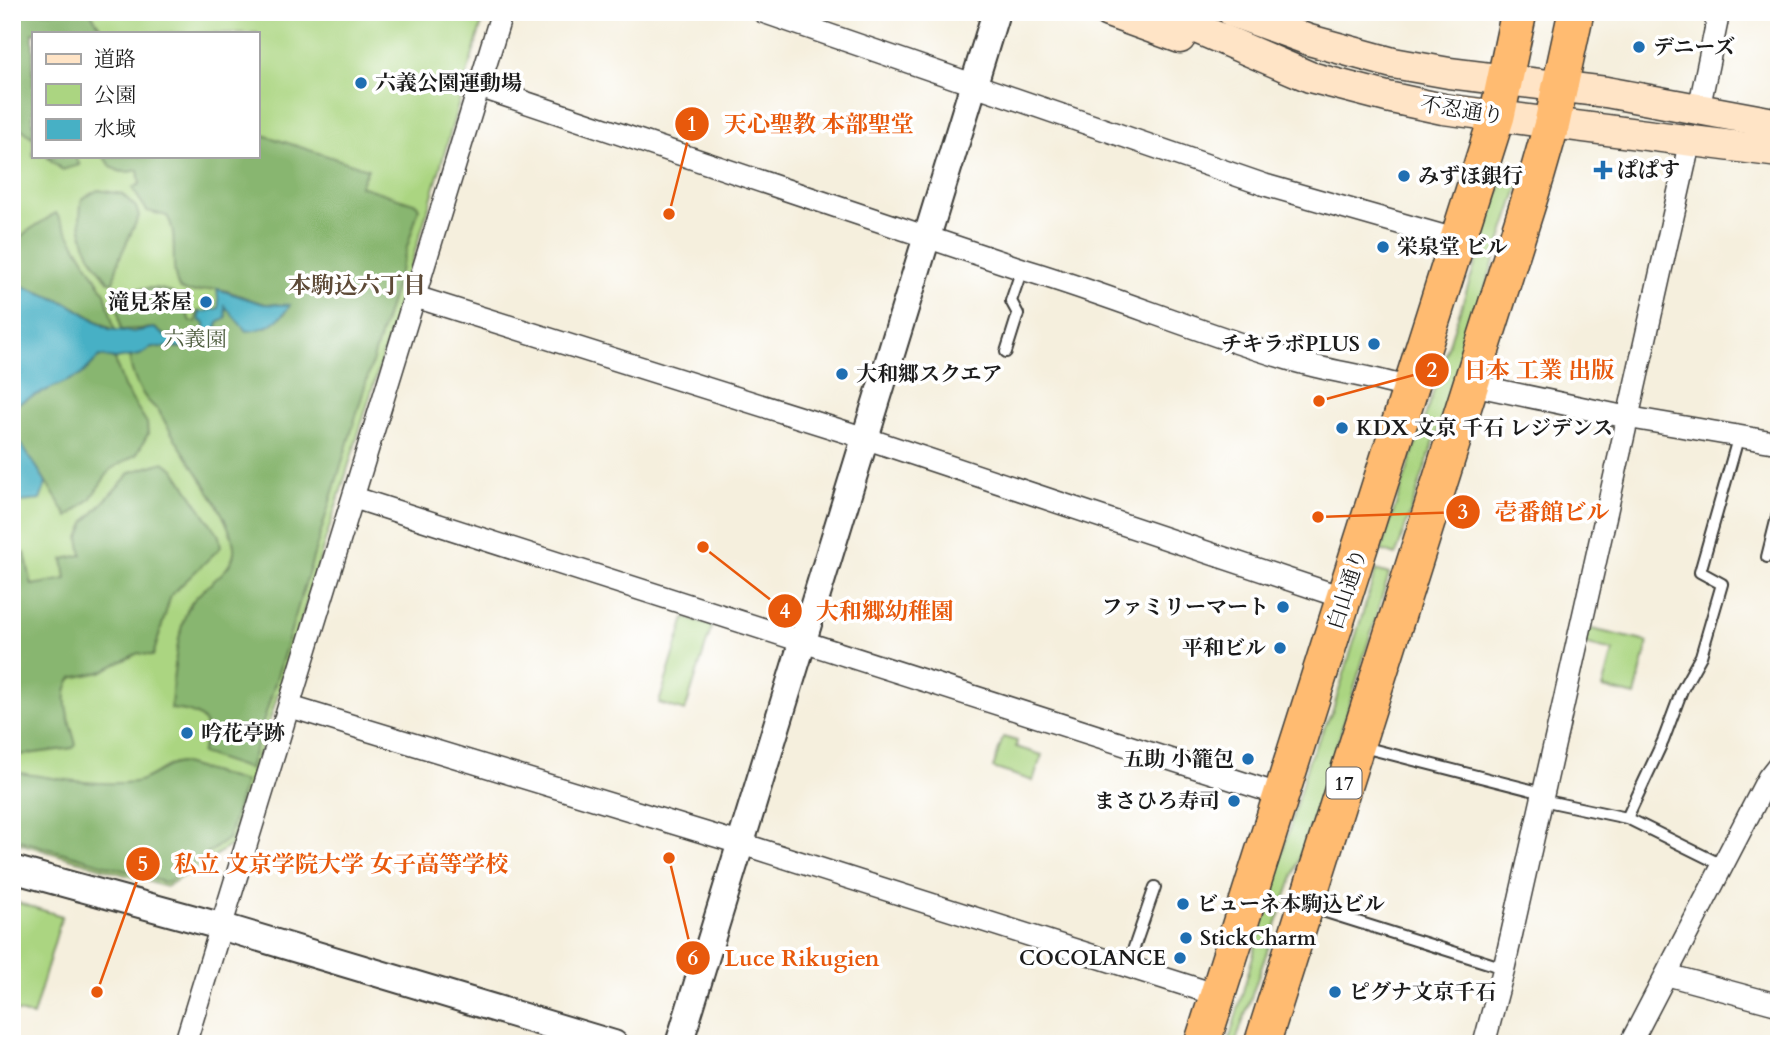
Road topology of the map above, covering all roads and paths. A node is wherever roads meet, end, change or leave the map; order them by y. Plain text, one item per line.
1 (502, 12) edge
2 (763, 12) edge
3 (996, 12) edge
4 (1108, 12) edge
5 (1158, 12) edge
6 (1233, 12) edge
7 (1519, 12) edge
8 (1576, 12) edge
9 (1719, 12) edge
10 (1275, 63) junction
11 (1506, 80) junction
12 (974, 85) junction
13 (1560, 86) junction
14 (480, 87) junction
15 (1699, 108) junction
16 (1497, 116) junction
17 (1552, 123) junction
18 (1779, 124) edge
19 (1690, 141) junction
20 (1779, 152) edge
21 (927, 237) junction
22 (1458, 240) junction
23 (1022, 269) junction
24 (416, 297) junction
25 (1006, 352) dead end
26 (1469, 384) junction
27 (1411, 389) junction
28 (1626, 416) junction
29 (1739, 435) junction
30 (865, 438) junction
31 (1779, 443) edge
32 (355, 498) junction
33 (1779, 509) edge
34 (1766, 557) dead end
35 (1344, 598) junction
36 (803, 642) junction
37 (290, 706) junction
38 (1356, 745) junction
39 (1775, 774) edge
40 (1281, 795) junction
41 (1542, 797) junction
42 (1627, 818) junction
43 (742, 844) junction
44 (1724, 866) junction
45 (12, 869) edge
46 (1155, 887) dead end
47 (1305, 905) junction
48 (220, 926) junction
49 (1128, 965) junction
50 (1504, 968) junction
51 (1668, 975) junction
52 (1217, 995) junction
53 (1779, 1005) edge
54 (185, 1044) edge
55 (614, 1044) edge
56 (679, 1044) edge
57 (1202, 1044) edge
58 (1262, 1044) edge
59 (1485, 1044) edge
60 (1630, 1044) edge

1 - 14 street
2 - 12 street
3 - 12 street
4 - 10 main road
5 - 10 main road, 不忍通り
6 - 11 main road, 不忍通り
7 - 11 highway, 白山通り
8 - 13 highway, 17
9 - 15 street
10 - 16 main road, 不忍通り
11 - 13 main road, 不忍通り
11 - 16 highway, 白山通り
12 - 21 street
12 - 22 street
13 - 15 main road, 不忍通り
13 - 17 highway, 17
14 - 21 street
14 - 24 street
15 - 18 main road, 不忍通り
16 - 17 main road, 不忍通り
16 - 22 highway, 白山通り
17 - 19 main road, 不忍通り
17 - 26 highway, 17
19 - 20 main road, 不忍通り
19 - 28 street
21 - 23 street
21 - 30 street
22 - 27 highway, 白山通り
23 - 25 lane
23 - 27 street
24 - 30 street
24 - 32 street
26 - 28 street
26 - 38 highway, 17
27 - 35 highway, 白山通り
28 - 29 street
28 - 41 street
29 - 31 street
29 - 42 lane
30 - 35 street
30 - 36 street
32 - 36 street
32 - 37 street
33 - 34 lane
35 - 40 highway, 白山通り
36 - 40 street
36 - 43 street
37 - 43 street
37 - 48 street
38 - 41 lane
38 - 47 highway, 17
39 - 44 street
40 - 52 highway, 白山通り
41 - 42 lane
41 - 50 street
42 - 44 lane
43 - 49 street
43 - 56 street
44 - 51 street
45 - 48 street
46 - 49 lane
47 - 50 lane
47 - 58 highway, 17
48 - 54 street
48 - 55 street
49 - 52 street
50 - 59 street
51 - 53 street
51 - 60 street
52 - 57 highway, 白山通り

